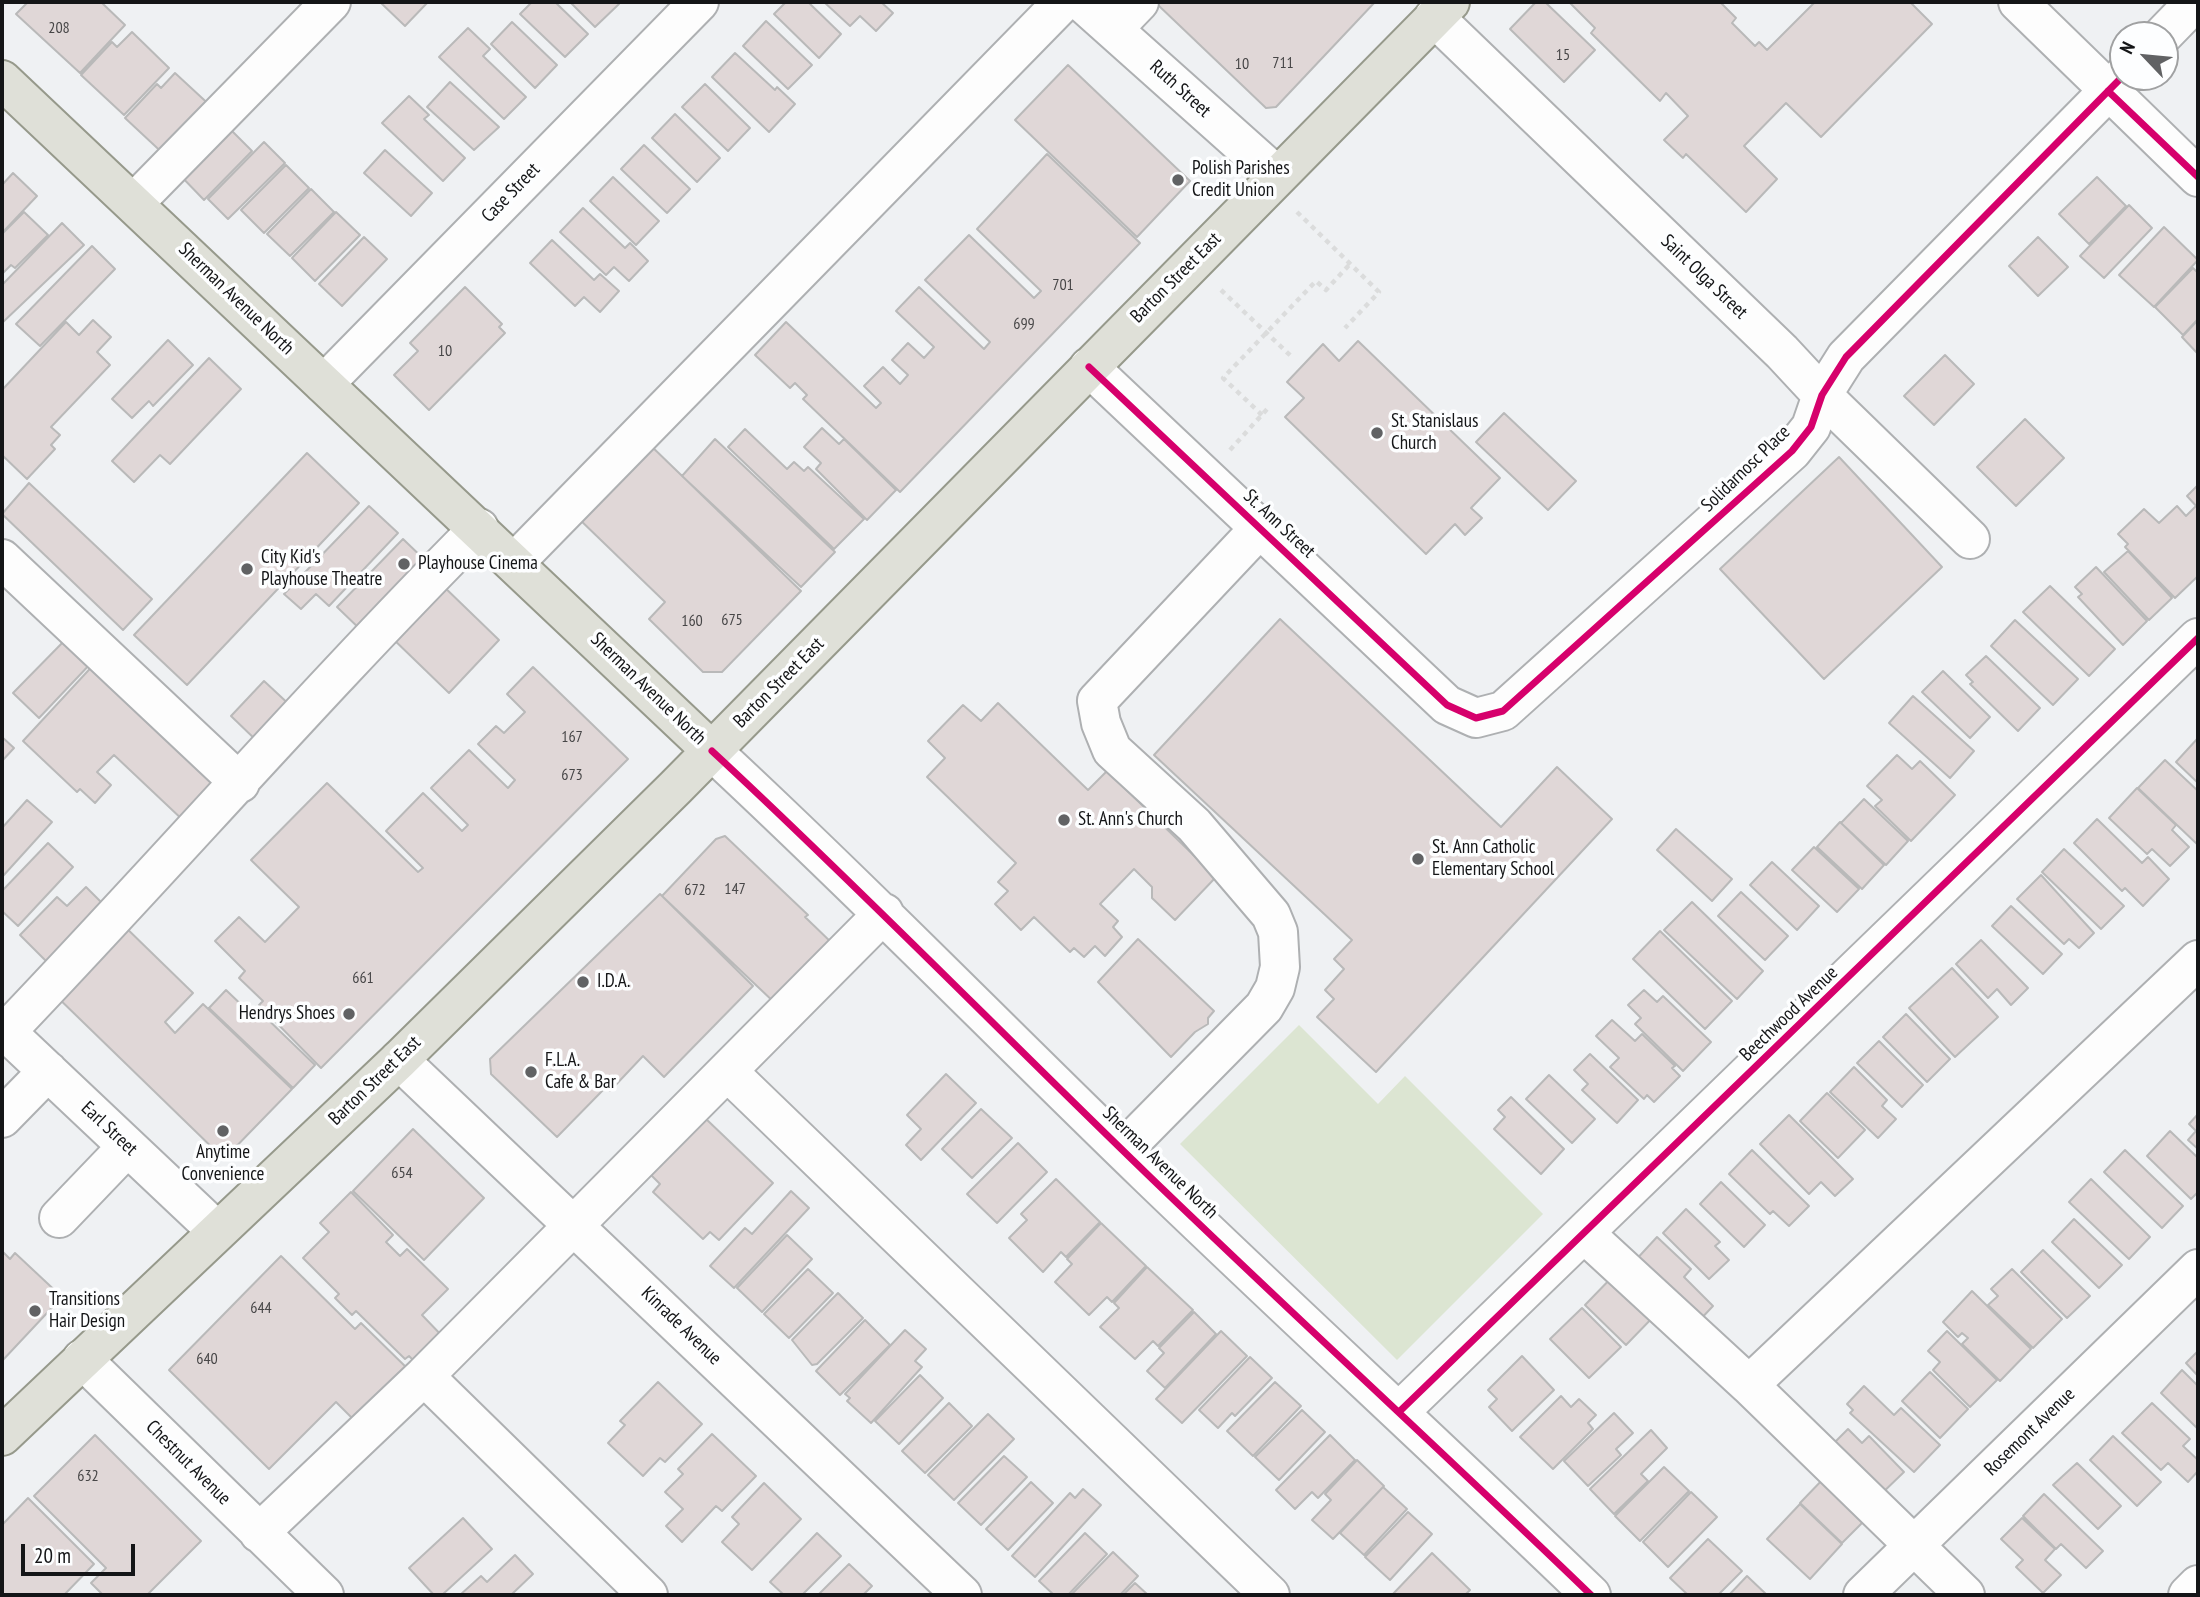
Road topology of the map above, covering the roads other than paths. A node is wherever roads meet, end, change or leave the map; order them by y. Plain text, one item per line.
1 (331, 2) edge
2 (699, 2) edge
3 (1063, 2) edge
4 (1082, 2) edge
5 (1139, 2) edge
6 (2018, 2) edge
7 (2195, 2) edge
8 (1442, 10) edge
9 (2177, 21) edge
10 (1113, 29) junction
11 (2109, 77) edge
12 (2, 80) edge
13 (2109, 90) edge
14 (2123, 91) edge
15 (1277, 176) junction
16 (2198, 177) edge
17 (135, 202) junction
18 (1088, 367) junction
19 (324, 384) junction
20 (1822, 395) junction
21 (478, 528) junction
22 (1260, 528) junction
23 (1970, 538) dead end
24 (2, 559) edge
25 (514, 563) junction
26 (2198, 638) edge
27 (1447, 705) joint
28 (712, 751) junction
29 (240, 783) junction
30 (884, 913) junction
31 (2198, 960) edge
32 (3, 1032) edge
33 (398, 1060) junction
34 (48, 1071) junction
35 (727, 1072) junction
36 (2, 1118) edge
37 (127, 1147) junction
38 (1123, 1150) junction
39 (59, 1218) dead end
40 (572, 1224) junction
41 (217, 1231) junction
42 (1585, 1234) junction
43 (2198, 1269) edge
44 (82, 1359) junction
45 (424, 1376) junction
46 (1749, 1385) junction
47 (1400, 1411) junction
48 (2, 1436) edge
49 (259, 1533) junction
50 (1915, 1544) junction
51 (2198, 1585) edge
52 (324, 1595) edge
53 (648, 1595) edge
54 (962, 1595) edge
55 (1270, 1595) edge
56 (1591, 1595) edge
57 (1863, 1595) edge
58 (1965, 1595) edge
59 (2188, 1595) edge

1 - 17 street
2 - 19 street, Case Street
3 - 25 street
4 - 10 street, Ruth Street
5 - 10 street
6 - 11 street
7 - 9 street
8 - 15 main road, Barton Street East
8 - 20 street, Saint Olga Street
10 - 15 street, Ruth Street
12 - 17 main road, Sherman Avenue North
13 - 20 street, Solidarnosc Place
14 - 16 street
15 - 18 main road, Barton Street East
17 - 19 main road, Sherman Avenue North
18 - 22 street, St. Ann Street
18 - 28 main road, Barton Street East
19 - 21 main road, Sherman Avenue North
20 - 23 street, Saint Olga Street
20 - 27 street, Solidarnosc Place
21 - 25 main road, Sherman Avenue North
21 - 29 street
22 - 27 street, St. Ann Street
22 - 38 street
24 - 29 street
25 - 28 main road, Sherman Avenue North
26 - 42 street, Beechwood Avenue
28 - 30 street, Sherman Avenue North
28 - 33 main road, Barton Street East
29 - 32 street
30 - 35 street
30 - 38 street, Sherman Avenue North
31 - 46 street
32 - 34 street, Earl Street
33 - 40 street, Kinrade Avenue
33 - 41 main road, Barton Street East
34 - 36 street
34 - 37 street, Earl Street
35 - 40 street
35 - 55 street
37 - 39 street
37 - 41 street, Earl Street
38 - 47 street, Sherman Avenue North
40 - 45 street
40 - 54 street, Kinrade Avenue
41 - 44 main road, Barton Street East
42 - 46 street
42 - 47 street, Beechwood Avenue
43 - 50 street, Rosemont Avenue
44 - 48 main road, Barton Street East
44 - 49 street, Chestnut Avenue
45 - 49 street
45 - 53 street
46 - 50 street
47 - 56 street, Sherman Avenue North
49 - 52 street, Chestnut Avenue
50 - 57 street, Rosemont Avenue
50 - 58 street
51 - 59 street

